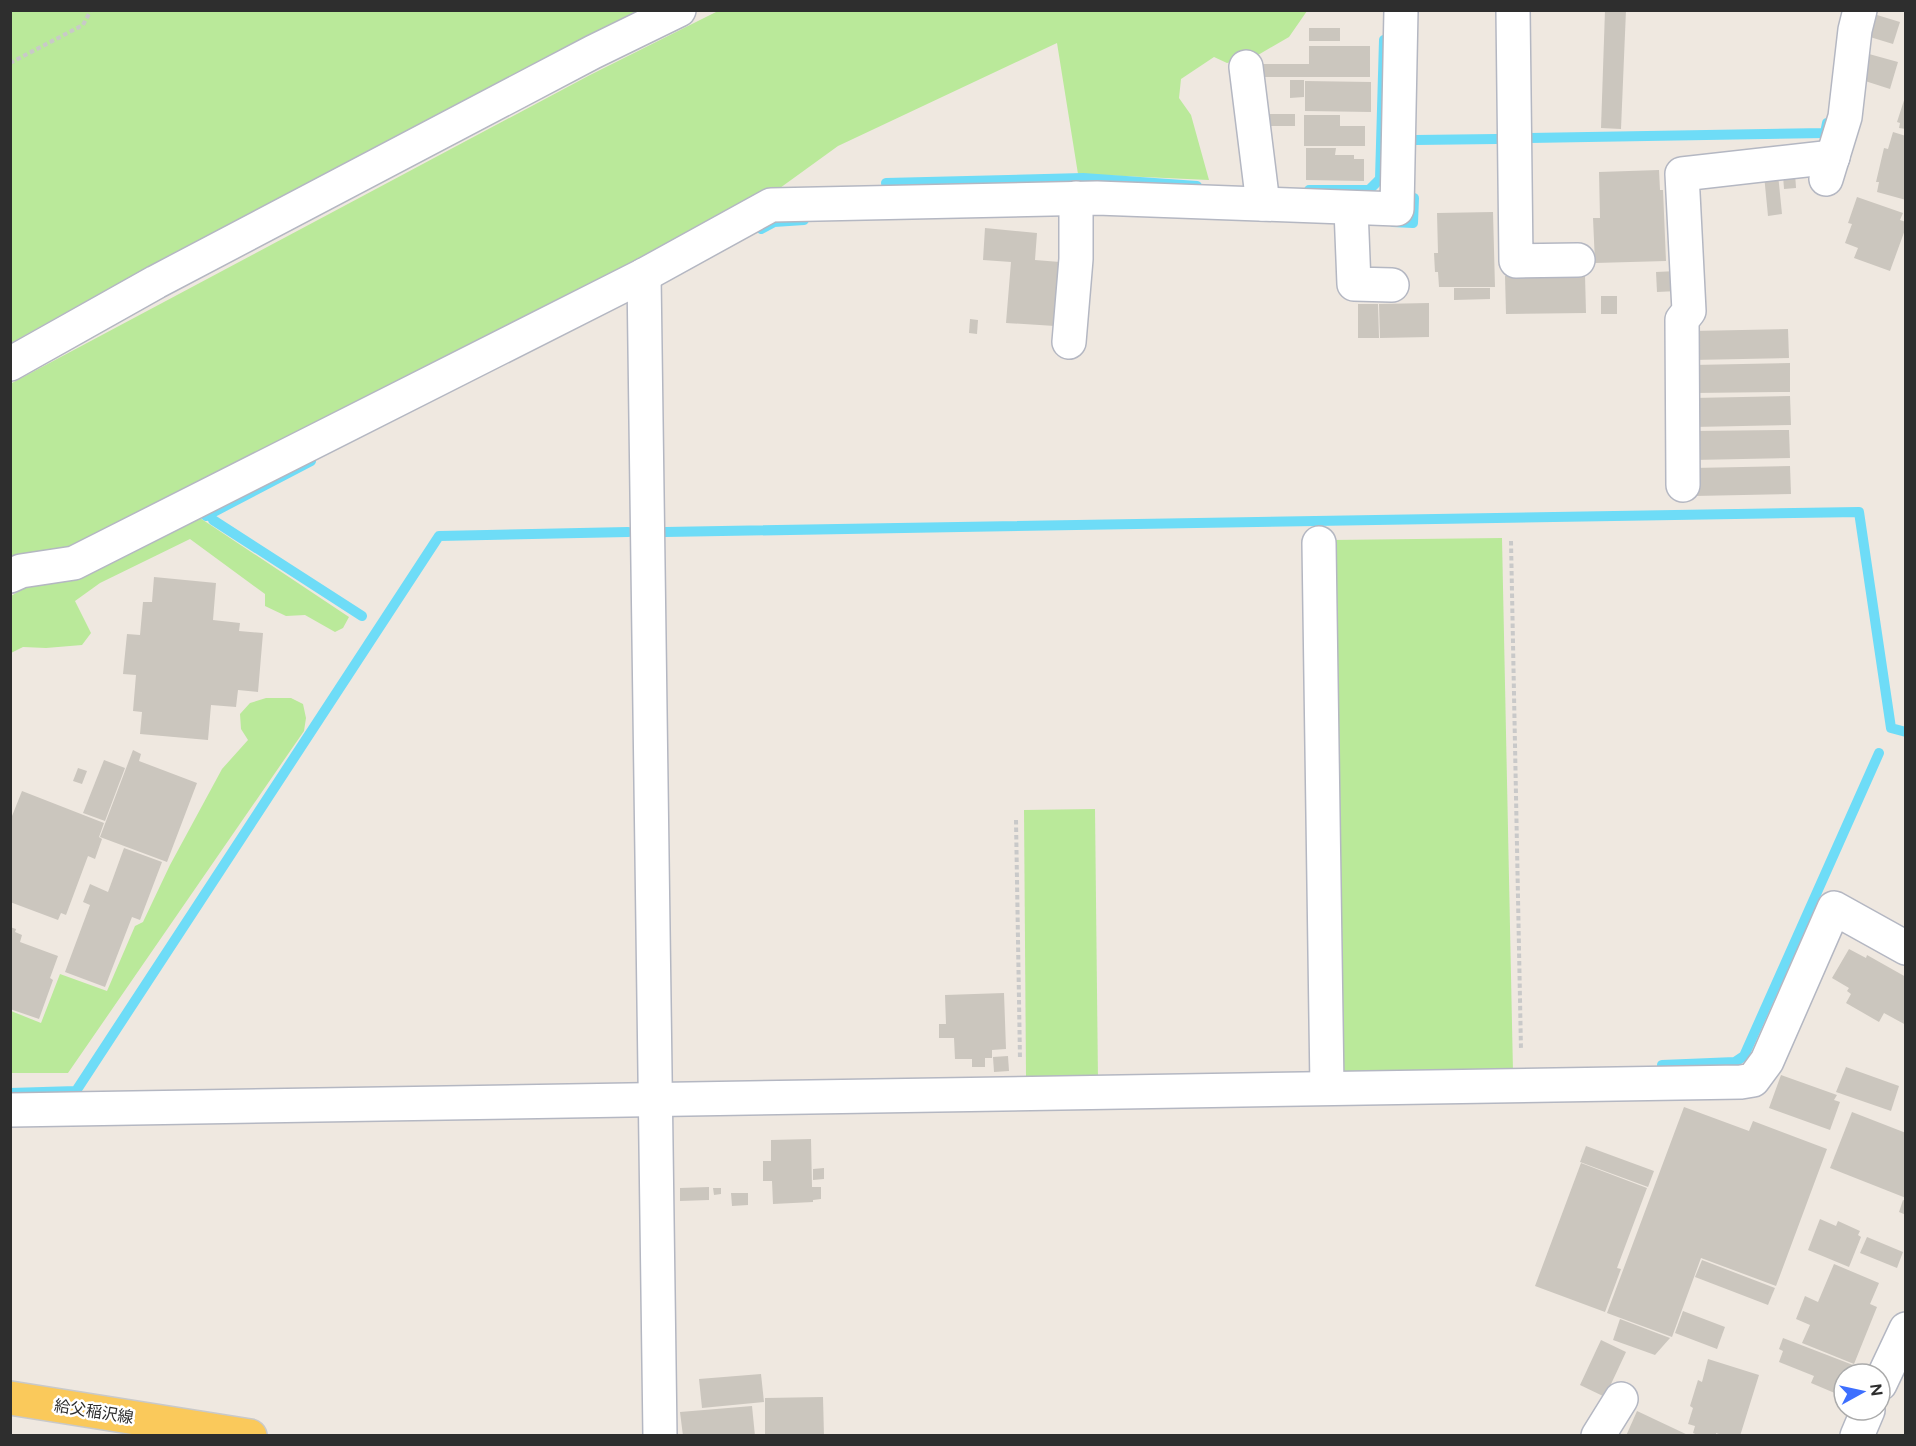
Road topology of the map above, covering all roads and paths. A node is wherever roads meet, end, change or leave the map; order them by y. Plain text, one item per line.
1 (90, 10) edge
2 (679, 10) edge
3 (1401, 10) edge
4 (1513, 10) edge
5 (1860, 10) edge
6 (10, 63) edge
7 (1246, 67) dead end
8 (1076, 198) junction
9 (1263, 204) junction
10 (1351, 208) junction
11 (1578, 260) dead end
12 (644, 275) junction
13 (1392, 285) dead end
14 (1069, 342) dead end
15 (10, 364) edge
16 (1683, 485) dead end
17 (1511, 541) dead end
18 (1319, 543) dead end
19 (10, 576) edge
20 (1016, 820) dead end
21 (1905, 948) edge
22 (1522, 1085) junction
23 (1327, 1088) junction
24 (1021, 1094) junction
25 (655, 1100) junction
26 (10, 1110) edge
27 (1905, 1329) edge
28 (1890, 1362) edge
29 (10, 1398) edge
30 (1621, 1399) dead end
31 (1863, 1422) edge
32 (250, 1436) edge
33 (660, 1436) edge
34 (1598, 1436) edge
35 (1857, 1436) edge

1 - 6 path
2 - 15 street
3 - 10 street
4 - 11 street
5 - 16 street
7 - 9 street
8 - 9 street
8 - 12 street
8 - 14 street
9 - 10 street
10 - 13 street
12 - 19 street
12 - 25 street
17 - 22 path
18 - 23 street
20 - 24 path
21 - 22 street
22 - 23 street
23 - 24 street
24 - 25 street
25 - 26 street
25 - 33 street
27 - 28 street
29 - 32 main road, 給父稲沢線
30 - 34 street
31 - 35 street

